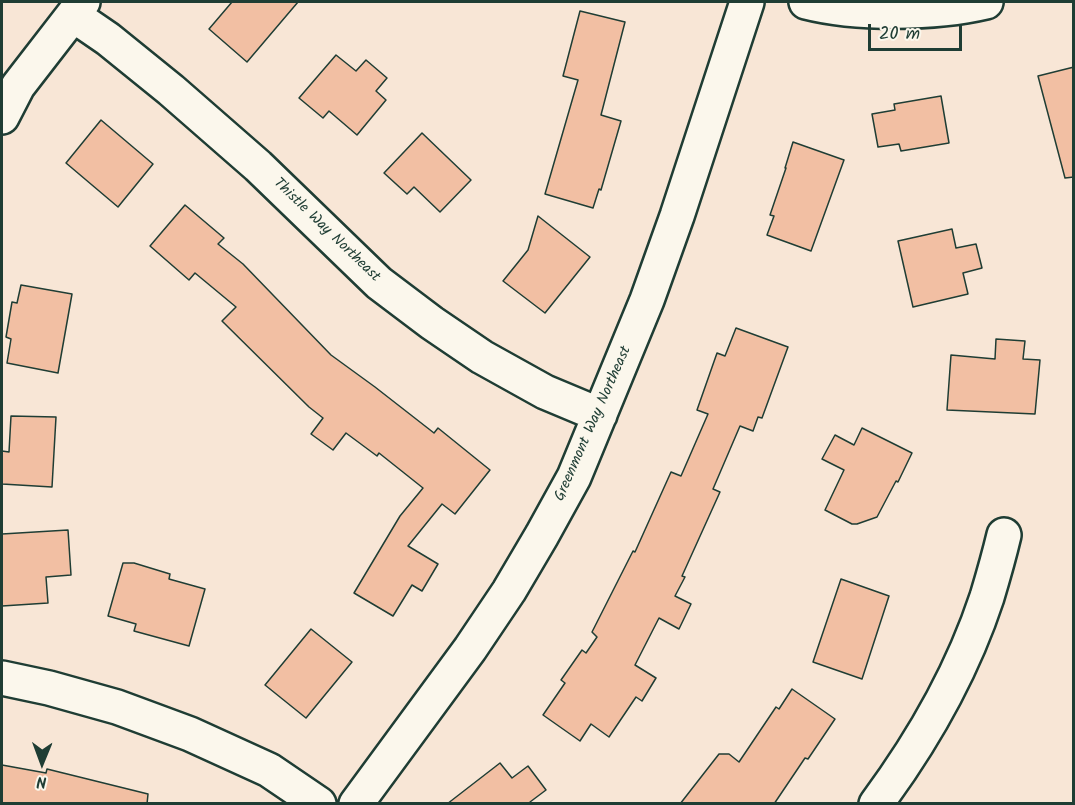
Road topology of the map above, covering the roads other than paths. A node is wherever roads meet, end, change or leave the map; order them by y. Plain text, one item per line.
1 (747, 2) edge
2 (806, 2) edge
3 (986, 2) edge
4 (78, 8) edge
5 (2, 117) edge
6 (600, 415) junction
7 (1005, 535) dead end
8 (2, 678) edge
9 (319, 804) edge
10 (356, 804) edge
11 (876, 804) edge

1 - 6 street, Greenmont Way Northeast
2 - 3 street
4 - 5 street
4 - 6 street, Thistle Way Northeast
6 - 10 street, Greenmont Way Northeast
7 - 11 street
8 - 9 street

